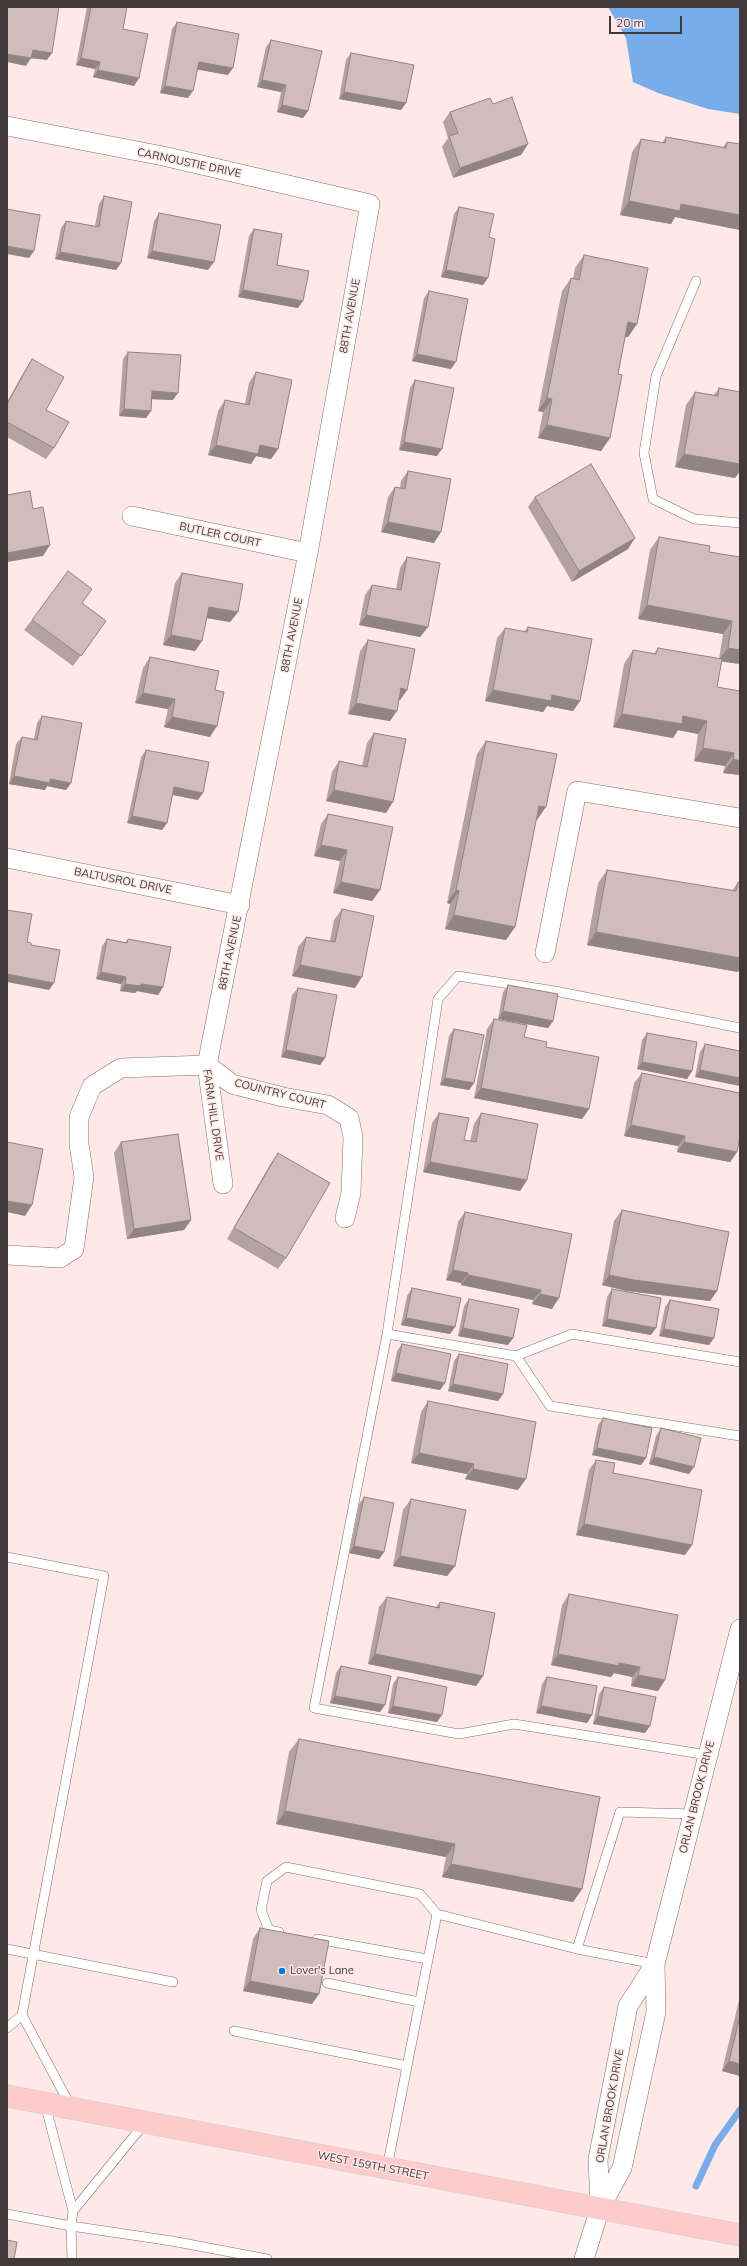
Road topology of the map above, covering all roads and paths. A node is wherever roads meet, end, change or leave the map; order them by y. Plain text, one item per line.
1 (7, 126) edge
2 (370, 204) joint
3 (696, 280) dead end
4 (132, 516) dead end
5 (740, 523) edge
6 (308, 553) junction
7 (740, 818) edge
8 (7, 858) edge
9 (240, 904) junction
10 (545, 953) dead end
11 (740, 1028) edge
12 (207, 1064) junction
13 (223, 1184) dead end
14 (345, 1218) dead end
15 (7, 1255) edge
16 (387, 1334) junction
17 (516, 1356) junction
18 (740, 1362) edge
19 (740, 1436) edge
20 (7, 1557) edge
21 (740, 1629) edge
22 (708, 1755) junction
23 (693, 1814) junction
24 (437, 1914) junction
25 (292, 1934) edge
26 (307, 1937) edge
27 (7, 1948) edge
28 (577, 1949) junction
29 (34, 1954) junction
30 (427, 1959) junction
31 (655, 1964) junction
32 (173, 1982) dead end
33 (327, 1983) dead end
34 (419, 2002) junction
35 (22, 2015) junction
36 (7, 2028) edge
37 (234, 2032) dead end
38 (407, 2066) junction
39 (7, 2096) edge
40 (45, 2103) junction
41 (71, 2108) junction
42 (145, 2122) junction
43 (387, 2168) junction
44 (600, 2208) junction
45 (73, 2211) junction
46 (7, 2214) edge
47 (71, 2226) junction
48 (740, 2235) edge
49 (72, 2259) edge
50 (267, 2259) edge
51 (584, 2259) edge

1 - 2 street, CARNOUSTIE DRIVE
2 - 6 street, 88TH AVENUE
3 - 5 lane
4 - 6 street, BUTLER COURT
6 - 9 street, 88TH AVENUE
7 - 10 street
8 - 9 street, BALTUSROL DRIVE
9 - 12 street, 88TH AVENUE
11 - 16 lane
12 - 13 street, FARM HILL DRIVE
12 - 14 street, COUNTRY COURT
12 - 15 street, FARM HILL DRIVE
16 - 17 lane
16 - 22 lane
17 - 18 lane
17 - 19 lane
20 - 29 lane
21 - 22 street, ORLAN BROOK DRIVE
22 - 23 street, ORLAN BROOK DRIVE
23 - 28 lane
23 - 31 street, ORLAN BROOK DRIVE
24 - 25 lane
24 - 28 lane
24 - 30 lane
26 - 30 lane
27 - 29 lane
28 - 31 lane
29 - 32 lane
29 - 35 lane
30 - 34 lane
31 - 44 street, ORLAN BROOK DRIVE
31 - 44 street, ORLAN BROOK DRIVE
33 - 34 lane
34 - 38 lane
35 - 36 lane
35 - 41 lane
37 - 38 lane
38 - 43 lane
39 - 40 main road, WEST 159TH STREET
40 - 41 main road, WEST 159TH STREET
40 - 45 lane
41 - 42 main road, WEST 159TH STREET
42 - 43 main road, WEST 159TH STREET
42 - 45 lane
43 - 44 main road, WEST 159TH STREET
44 - 48 main road, WEST 159TH STREET
44 - 51 street, ORLAN BROOK DRIVE
45 - 47 lane
46 - 47 lane
47 - 49 lane
47 - 50 lane

